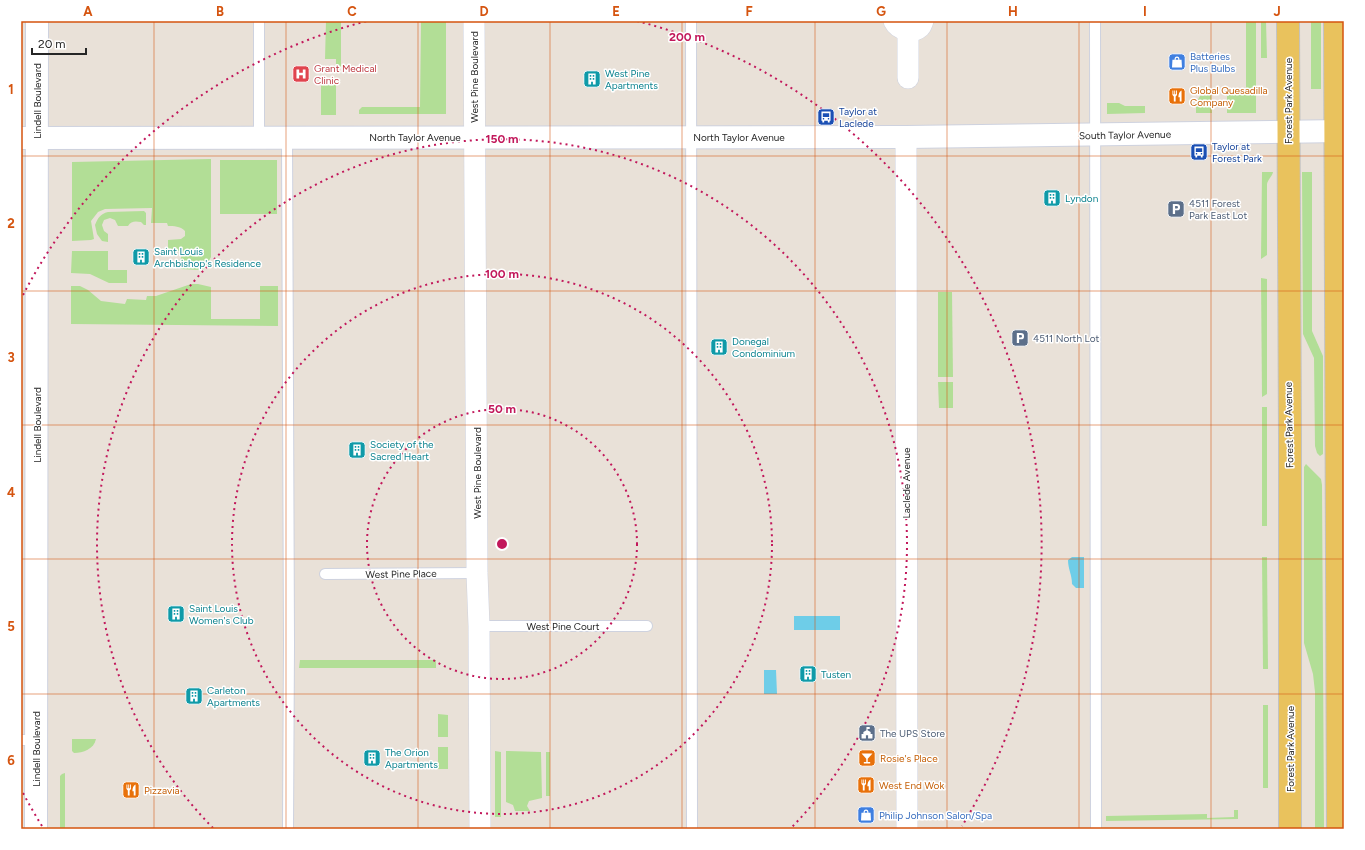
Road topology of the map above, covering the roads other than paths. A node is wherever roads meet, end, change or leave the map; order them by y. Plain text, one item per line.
1 (37, 21) edge
2 (258, 21) edge
3 (474, 21) edge
4 (691, 21) edge
5 (1095, 21) edge
6 (1288, 21) edge
7 (1335, 21) edge
8 (908, 24) edge
9 (908, 78) dead end
10 (1340, 131) edge
11 (1288, 132) junction
12 (1095, 135) junction
13 (475, 137) junction
14 (691, 137) junction
15 (906, 137) junction
16 (29, 138) edge
17 (259, 138) junction
18 (287, 138) junction
19 (477, 573) junction
20 (325, 574) dead end
21 (479, 626) junction
22 (646, 626) dead end
23 (29, 740) edge
24 (36, 829) edge
25 (288, 829) edge
26 (480, 829) edge
27 (692, 829) edge
28 (907, 829) edge
29 (1096, 829) edge
30 (1290, 829) edge
31 (1338, 829) edge

1 - 16 street, Lindell Boulevard
2 - 17 lane
3 - 13 street, West Pine Boulevard
4 - 14 lane
5 - 12 lane
6 - 11 main road, Forest Park Avenue
7 - 10 main road
8 - 9 street
10 - 11 street, South Taylor Avenue
10 - 31 main road
11 - 12 street, South Taylor Avenue
11 - 30 main road, Forest Park Avenue
12 - 15 street, South Taylor Avenue
12 - 29 lane
13 - 14 street, North Taylor Avenue
13 - 18 street, North Taylor Avenue
13 - 19 street, West Pine Boulevard
14 - 15 street, North Taylor Avenue
14 - 27 lane
15 - 28 street, Laclede Avenue
16 - 17 street, North Taylor Avenue
16 - 23 street, Lindell Boulevard
17 - 18 street, North Taylor Avenue
18 - 25 lane
19 - 20 lane, West Pine Place
19 - 21 street, West Pine Boulevard
21 - 22 lane, West Pine Court
21 - 26 street, West Pine Boulevard
23 - 24 street, Lindell Boulevard

